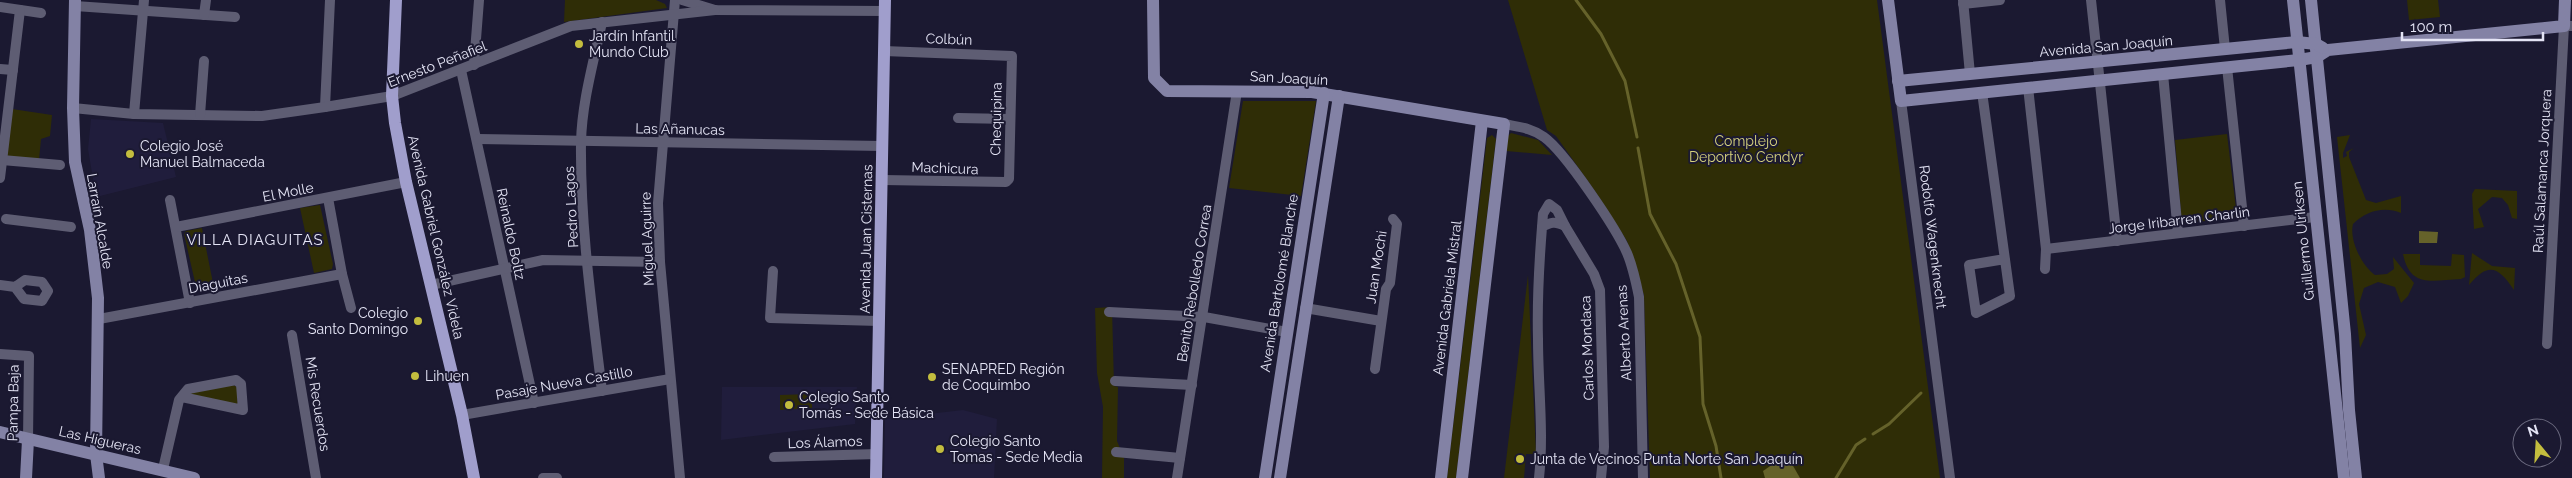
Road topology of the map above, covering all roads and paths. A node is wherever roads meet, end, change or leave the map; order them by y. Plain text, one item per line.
1 (144, 0) edge
2 (206, 0) edge
3 (330, 0) edge
4 (396, 0) edge
5 (479, 0) edge
6 (675, 0) edge
7 (682, 0) edge
8 (1153, 0) edge
9 (1888, 0) edge
10 (2000, 0) edge
11 (2091, 0) edge
12 (2220, 0) edge
13 (2294, 0) edge
14 (2565, 0) edge
15 (1963, 2) edge
16 (2311, 2) edge
17 (75, 3) edge
18 (752, 5) edge
19 (885, 5) edge
20 (0, 7) edge
21 (20, 10) junction
22 (715, 10) junction
23 (143, 11) junction
24 (41, 13) dead end
25 (204, 15) junction
26 (674, 15) junction
27 (235, 16) dead end
28 (602, 22) junction
29 (2568, 26) edge
30 (2297, 42) junction
31 (2316, 44) junction
32 (2225, 49) junction
33 (884, 50) junction
34 (2328, 50) junction
35 (1012, 56) joint
36 (2317, 57) junction
37 (2299, 60) junction
38 (204, 62) dead end
39 (2098, 62) junction
40 (474, 65) junction
41 (2227, 67) junction
42 (0, 68) edge
43 (13, 70) junction
44 (461, 70) junction
45 (1970, 74) junction
46 (2163, 74) junction
47 (2100, 80) junction
48 (1898, 81) junction
49 (2028, 88) junction
50 (1237, 91) junction
51 (1982, 92) junction
52 (1324, 93) junction
53 (2302, 93) junction
54 (392, 96) junction
55 (1339, 96) junction
56 (1901, 100) junction
57 (2322, 104) junction
58 (326, 107) junction
59 (73, 108) junction
60 (134, 114) junction
61 (200, 115) junction
62 (958, 118) dead end
63 (1010, 119) junction
64 (1482, 121) junction
65 (1504, 124) junction
66 (478, 140) junction
67 (581, 141) junction
68 (661, 142) junction
69 (882, 146) junction
70 (2, 160) junction
71 (60, 165) dead end
72 (0, 178) edge
73 (883, 180) junction
74 (406, 182) junction
75 (1006, 182) joint
76 (328, 198) junction
77 (170, 200) dead end
78 (2315, 217) junction
79 (6, 219) dead end
80 (1393, 219) dead end
81 (1565, 226) junction
82 (2244, 226) junction
83 (71, 227) dead end
84 (176, 227) junction
85 (1542, 228) junction
86 (2178, 234) junction
87 (2117, 241) junction
88 (2046, 249) junction
89 (2005, 259) junction
90 (587, 260) junction
91 (660, 262) junction
92 (505, 269) junction
93 (2045, 269) dead end
94 (773, 271) dead end
95 (342, 274) junction
96 (0, 285) edge
97 (431, 285) junction
98 (15, 287) dead end
99 (190, 303) junction
100 (351, 308) dead end
101 (1305, 308) junction
102 (1109, 312) dead end
103 (1204, 317) junction
104 (99, 320) junction
105 (879, 320) junction
106 (1381, 321) junction
107 (1286, 332) junction
108 (292, 335) dead end
109 (2547, 344) dead end
110 (0, 354) edge
111 (1375, 369) dead end
112 (670, 379) junction
113 (1116, 381) dead end
114 (1192, 385) junction
115 (602, 391) junction
116 (182, 397) junction
117 (534, 403) junction
118 (462, 415) junction
119 (0, 432) edge
120 (28, 440) junction
121 (1116, 452) dead end
122 (96, 454) junction
123 (877, 454) junction
124 (774, 457) dead end
125 (1180, 458) junction
126 (163, 470) junction
127 (26, 478) edge
128 (99, 478) edge
129 (194, 478) edge
130 (316, 478) edge
131 (474, 478) edge
132 (544, 478) edge
133 (557, 478) edge
134 (680, 478) edge
135 (876, 478) edge
136 (1177, 478) edge
137 (1265, 478) edge
138 (1280, 478) edge
139 (1441, 478) edge
140 (1462, 478) edge
141 (1538, 478) edge
142 (1601, 478) edge
143 (1643, 478) edge
144 (1950, 478) edge
145 (2344, 478) edge
146 (2356, 478) edge

1 - 23 street
2 - 25 street
3 - 58 street
4 - 54 main road, Avenida Gabriel González Videla
5 - 40 street
6 - 26 street, Miguel Aguirre
7 - 22 street
8 - 50 street, San Joaquín
9 - 48 street, Rodolfo Wagenknecht
10 - 15 street
11 - 39 street
12 - 32 street
13 - 16 street
13 - 30 street, Guillermo Ulriksen
14 - 29 street, Raúl Salamanca Jorquera
15 - 45 street
16 - 31 street
17 - 23 street
17 - 59 street, Larraín Alcalde
18 - 19 street
18 - 22 street
19 - 33 main road, Avenida Juan Cisternas
20 - 21 street
21 - 24 street
21 - 43 street
22 - 26 street, Ernesto Peñafiel
23 - 25 street
23 - 60 street
25 - 27 street
26 - 28 street, Ernesto Peñafiel
26 - 68 street, Miguel Aguirre
28 - 40 street, Ernesto Peñafiel
28 - 67 street, Pedro Lagos
29 - 34 street
29 - 109 street, Raúl Salamanca Jorquera
30 - 31 street, Avenida San Joaquín
30 - 32 street, Avenida San Joaquín
30 - 37 street, Guillermo Ulriksen
31 - 34 street
31 - 36 street
32 - 39 street, Avenida San Joaquín
33 - 35 street, Colbún
33 - 69 main road, Avenida Juan Cisternas
34 - 36 street
35 - 63 street, Chequipina
36 - 37 street
36 - 57 street
37 - 41 street
37 - 53 street, Guillermo Ulriksen
38 - 61 street
39 - 45 street, Avenida San Joaquín
39 - 47 street
40 - 44 street, Ernesto Peñafiel
41 - 46 street
41 - 82 street
42 - 43 street
43 - 70 street
44 - 54 street, Ernesto Peñafiel
44 - 66 street, Reinaldo Boltz
45 - 48 street, Avenida San Joaquín
46 - 47 street
46 - 86 street
47 - 49 street
47 - 87 street
48 - 56 street, Rodolfo Wagenknecht
49 - 51 street
49 - 88 street
50 - 52 street, San Joaquín
50 - 103 street, Benito Rebolledo Correa
51 - 56 street
51 - 89 street
52 - 55 street, San Joaquín
52 - 107 street, Avenida Bartolomé Blanche
53 - 57 street
53 - 78 street, Guillermo Ulriksen
54 - 58 street, Ernesto Peñafiel
54 - 74 main road, Avenida Gabriel González Videla
55 - 64 street, San Joaquín
55 - 101 street
56 - 144 street, Rodolfo Wagenknecht
57 - 146 street
58 - 61 street, Ernesto Peñafiel
59 - 60 street, Ernesto Peñafiel
59 - 104 street, Larraín Alcalde
60 - 61 street, Ernesto Peñafiel
62 - 63 street
63 - 75 street, Chequipina
64 - 65 street, San Joaquín
64 - 139 street, Avenida Gabriela Mistral
65 - 140 street
65 - 143 street, Alberto Arenas
66 - 67 street, Las Añanucas
66 - 92 street, Reinaldo Boltz
67 - 68 street, Las Añanucas
67 - 90 street, Pedro Lagos
68 - 69 street, Las Añanucas
68 - 91 street, Miguel Aguirre
69 - 73 main road, Avenida Juan Cisternas
70 - 71 street
70 - 72 street
73 - 75 street, Machicura
73 - 105 main road, Avenida Juan Cisternas
74 - 76 street, El Molle
74 - 97 main road, Avenida Gabriel González Videla
76 - 84 street, El Molle
76 - 95 street
77 - 84 street
78 - 82 street, Jorge Iribarren Charlin
78 - 145 street, Guillermo Ulriksen
79 - 83 street
80 - 106 street, Juan Mochi
81 - 85 street
81 - 85 street, Carlos Mondaca
81 - 142 street, Carlos Mondaca
82 - 86 street, Jorge Iribarren Charlin
84 - 99 street
85 - 141 street, Carlos Mondaca
86 - 87 street, Jorge Iribarren Charlin
87 - 88 street, Jorge Iribarren Charlin
88 - 93 street
89 - 89 street
90 - 91 street
90 - 92 street
90 - 115 street, Pedro Lagos
91 - 112 street, Miguel Aguirre
92 - 97 street
92 - 117 street, Reinaldo Boltz
94 - 105 street
95 - 99 street, Diaguitas
95 - 100 street
96 - 98 street
97 - 118 main road, Avenida Gabriel González Videla
99 - 104 street, Diaguitas
101 - 106 street, Juan Mochi
101 - 138 street
102 - 103 street
103 - 107 street
103 - 114 street, Benito Rebolledo Correa
104 - 122 street, Larraín Alcalde
105 - 123 main road, Avenida Juan Cisternas
106 - 111 street, Juan Mochi
107 - 137 street, Avenida Bartolomé Blanche
108 - 130 street, Mis Recuerdos
110 - 120 street, Pampa Baja
112 - 115 street, Pasaje Nueva Castillo
112 - 134 street, Miguel Aguirre
113 - 114 street
114 - 125 street, Benito Rebolledo Correa
115 - 117 street, Pasaje Nueva Castillo
116 - 116 street
116 - 126 street
117 - 118 street, Pasaje Nueva Castillo
118 - 131 main road, Avenida Gabriel González Videla
119 - 120 street, Las Higueras
120 - 122 street, Las Higueras
120 - 127 street, Pampa Baja
121 - 125 street
122 - 126 street, Las Higueras
122 - 128 street, Larraín Alcalde
123 - 124 street, Los Álamos
123 - 135 main road, Avenida Juan Cisternas
125 - 136 street, Benito Rebolledo Correa
126 - 129 street, Las Higueras
132 - 133 street

